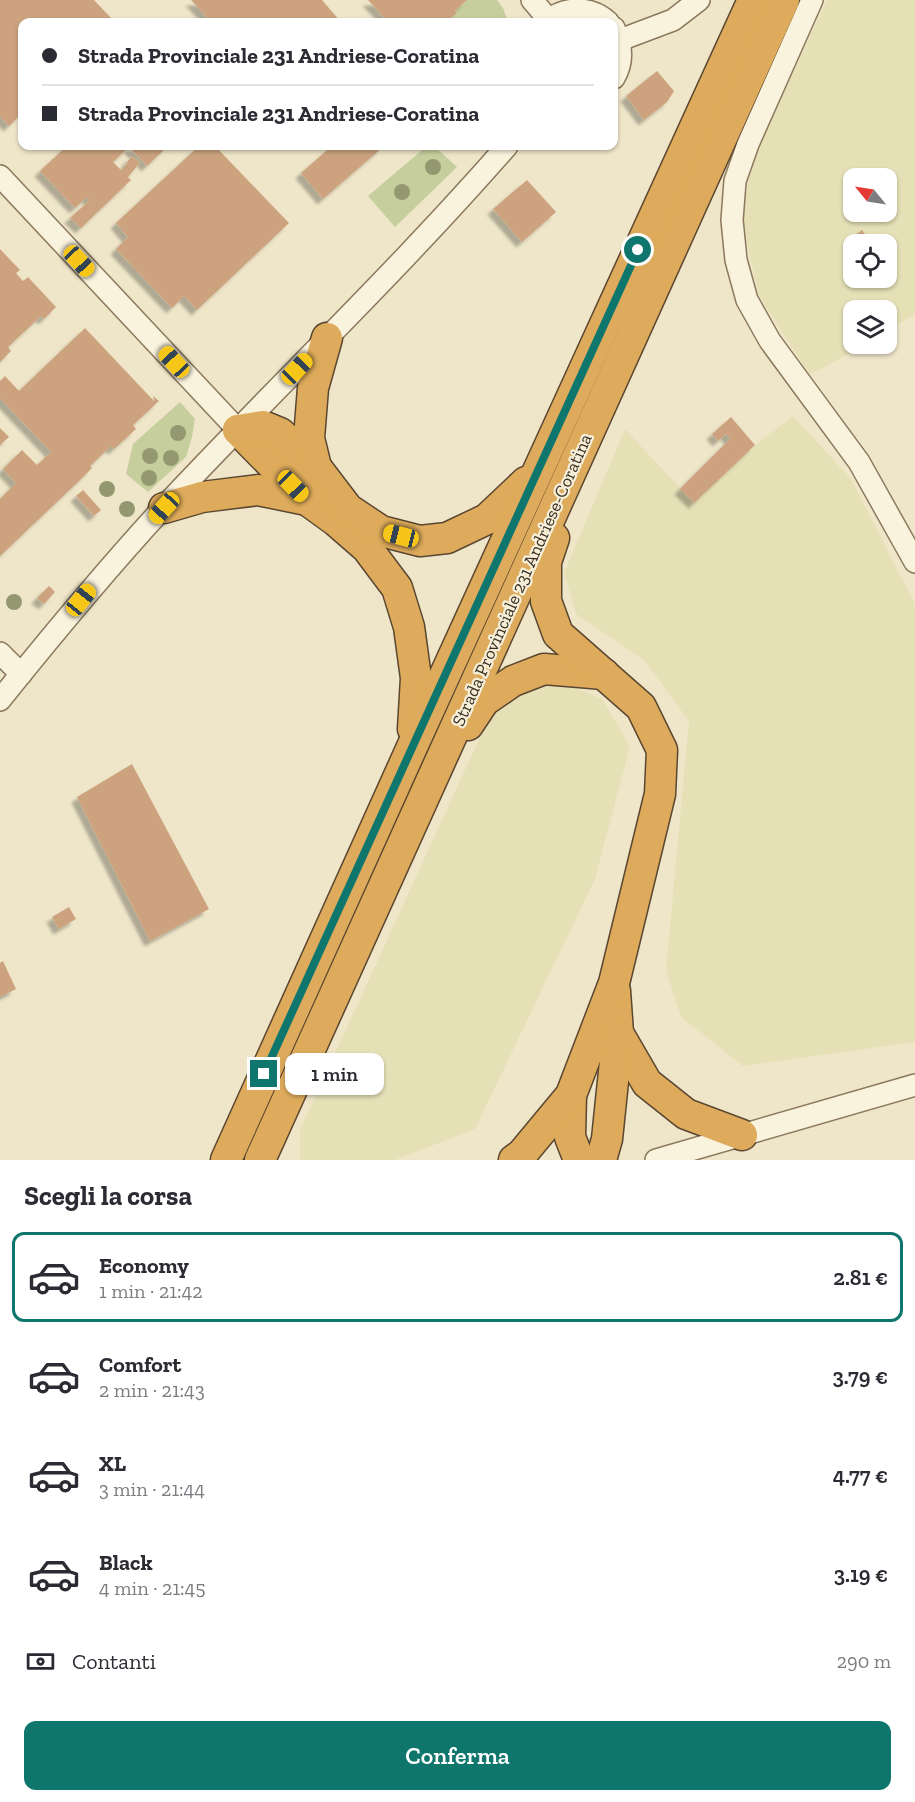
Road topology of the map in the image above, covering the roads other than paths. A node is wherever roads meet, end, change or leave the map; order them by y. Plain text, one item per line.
1 (532, 0) edge
2 (699, 0) edge
3 (753, 0) edge
4 (784, 0) edge
5 (812, 0) edge
6 (546, 18) edge
7 (552, 18) edge
8 (604, 18) edge
9 (618, 29) edge
10 (618, 44) edge
11 (618, 70) edge
12 (503, 150) edge
13 (0, 176) edge
14 (327, 338) junction
15 (238, 430) junction
16 (583, 443) junction
17 (316, 467) junction
18 (539, 469) junction
19 (307, 500) junction
20 (164, 508) junction
21 (915, 562) edge
22 (0, 653) edge
23 (21, 674) junction
24 (604, 674) junction
25 (0, 700) edge
26 (412, 747) junction
27 (434, 774) junction
28 (614, 983) junction
29 (618, 1033) junction
30 (915, 1085) edge
31 (571, 1095) junction
32 (742, 1135) junction
33 (226, 1160) edge
34 (260, 1160) edge
35 (514, 1160) edge
36 (579, 1160) edge
37 (601, 1160) edge
38 (656, 1160) edge

1 - 6 street
2 - 9 street
3 - 18 highway, Strada Provinciale 231 Andriese-Coratina
4 - 16 highway, Strada Provinciale 231 Andriese-Coratina
5 - 21 street
7 - 8 street
10 - 11 street
12 - 14 street
13 - 15 street
14 - 15 street
14 - 17 highway
15 - 17 highway
15 - 19 highway
15 - 20 street
16 - 24 highway
16 - 27 highway, Strada Provinciale 231 Andriese-Coratina
17 - 18 highway
18 - 26 highway, Strada Provinciale 231 Andriese-Coratina
19 - 20 highway
19 - 26 highway
20 - 23 street
22 - 23 street
23 - 25 street
24 - 27 highway
24 - 28 highway
26 - 33 highway, Strada Provinciale 231 Andriese-Coratina
27 - 34 highway, Strada Provinciale 231 Andriese-Coratina
28 - 29 highway
28 - 31 highway
29 - 32 highway
29 - 37 highway
30 - 32 street
31 - 35 highway
31 - 36 highway
32 - 38 street

